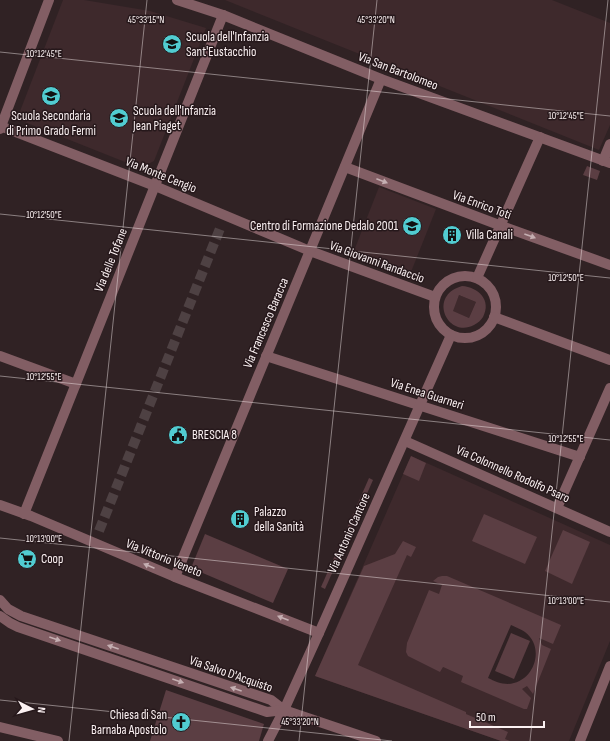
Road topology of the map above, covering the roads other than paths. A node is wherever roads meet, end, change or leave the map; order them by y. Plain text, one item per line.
1 (49, 0) edge
2 (177, 0) edge
3 (223, 16) junction
4 (381, 79) junction
5 (0, 127) edge
6 (540, 137) junction
7 (610, 144) edge
8 (607, 162) edge
9 (345, 167) junction
10 (155, 186) junction
11 (499, 225) junction
12 (310, 251) junction
13 (610, 265) edge
14 (477, 278) junction
15 (435, 297) junction
16 (494, 317) junction
17 (451, 335) junction
18 (0, 356) edge
19 (266, 356) junction
20 (610, 360) edge
21 (76, 384) junction
22 (610, 388) edge
23 (420, 406) junction
24 (404, 441) junction
25 (580, 457) junction
26 (0, 505) edge
27 (557, 508) junction
28 (24, 514) junction
29 (610, 532) edge
30 (175, 577) junction
31 (0, 600) edge
32 (0, 616) edge
33 (319, 633) junction
34 (610, 666) edge
35 (284, 710) junction
36 (0, 727) edge
37 (53, 740) edge
38 (268, 741) edge
39 (376, 741) edge
40 (580, 741) edge

1 - 5 street
2 - 3 street, Via San Bartolomeo
3 - 4 street, Via San Bartolomeo
3 - 10 street, Via delle Tofane
4 - 6 street, Via San Bartolomeo
4 - 9 street, Via Francesco Baracca
5 - 10 street, Via Monte Cengio
6 - 8 street, Via San Bartolomeo
6 - 11 street
7 - 8 street
9 -> 11 street, Via Enrico Toti
9 - 12 street, Via Francesco Baracca
10 - 12 street, Via Monte Cengio
10 - 21 street, Via delle Tofane
11 -> 13 street, Via Enrico Toti
11 - 14 street
12 - 15 street, Via Giovanni Randaccio
12 - 19 street, Via Francesco Baracca
14 - 15 street
14 - 16 street
15 - 17 street
16 - 17 street
16 - 20 street
17 - 23 street, Via Antonio Cantore
18 - 21 street
19 - 23 street, Via Enea Guarneri
19 - 30 street, Via Francesco Baracca
21 - 28 street, Via delle Tofane
22 - 25 street
23 - 24 street, Via Antonio Cantore
23 - 25 street, Via Enea Guarneri
24 - 27 street, Via Colonnello Rodolfo Psaro
24 - 33 street, Via Antonio Cantore
25 - 27 street
26 - 28 street, Via Vittorio Veneto
27 - 29 street, Via Colonnello Rodolfo Psaro
30 -> 28 street, Via Vittorio Veneto
33 -> 30 street, Via Vittorio Veneto
35 -> 31 street, Via Salvo D'Acquisto
32 -> 35 street, Via Salvo D'Acquisto
33 - 35 street, Via Antonio Cantore
34 - 40 street
35 - 38 street, Via Antonio Cantore
35 - 39 street
36 - 37 street

